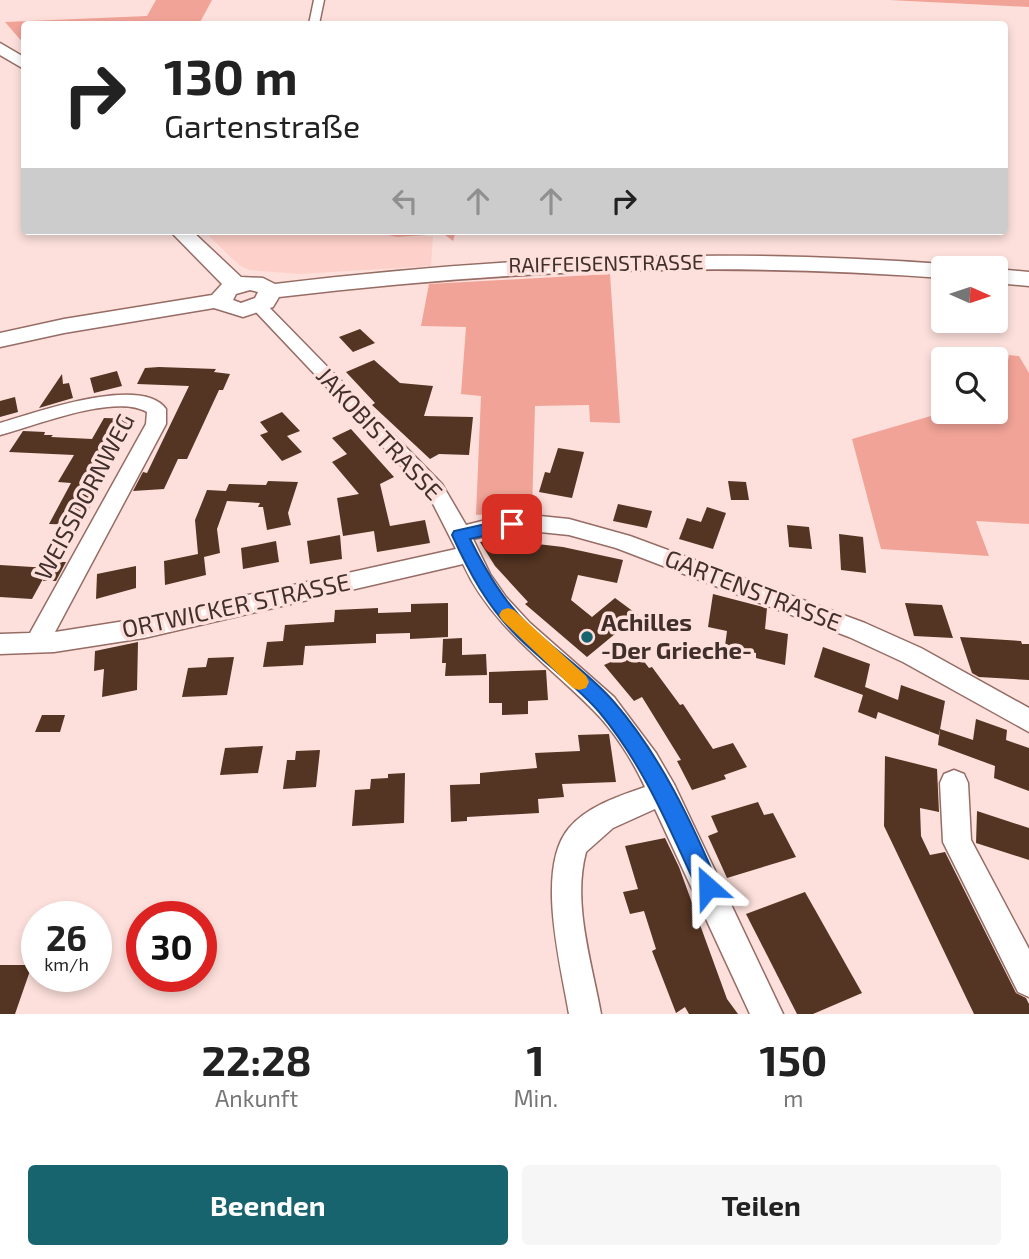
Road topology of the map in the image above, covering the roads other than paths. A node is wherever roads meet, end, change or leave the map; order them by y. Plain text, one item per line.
1 (319, 0) edge
2 (315, 21) edge
3 (0, 48) edge
4 (21, 62) edge
5 (183, 235) edge
6 (931, 270) edge
7 (1008, 276) edge
8 (1029, 279) edge
9 (228, 293) junction
10 (266, 304) junction
11 (0, 340) edge
12 (0, 429) edge
13 (465, 545) junction
14 (37, 643) junction
15 (0, 644) edge
16 (1029, 721) edge
17 (954, 783) dead end
18 (664, 793) junction
19 (1029, 981) edge
20 (585, 1014) edge
21 (767, 1014) edge

1 - 2 street
3 - 4 street
5 - 9 street
6 - 10 street, RAIFFEISENSTRASSE
7 - 8 street
9 - 10 street, RAIFFEISENSTRASSE
9 - 11 street, RAIFFEISENSTRASSE
10 - 13 street, JAKOBISTRASSE
12 - 14 street, WEISSDORNWEG
13 - 14 street, ORTWICKER STRASSE
13 - 16 street, GARTENSTRASSE
13 - 18 street, JAKOBISTRASSE
14 - 15 street, ORTWICKER STRASSE
17 - 19 street
18 - 20 street
18 - 21 street, JAKOBISTRASSE

